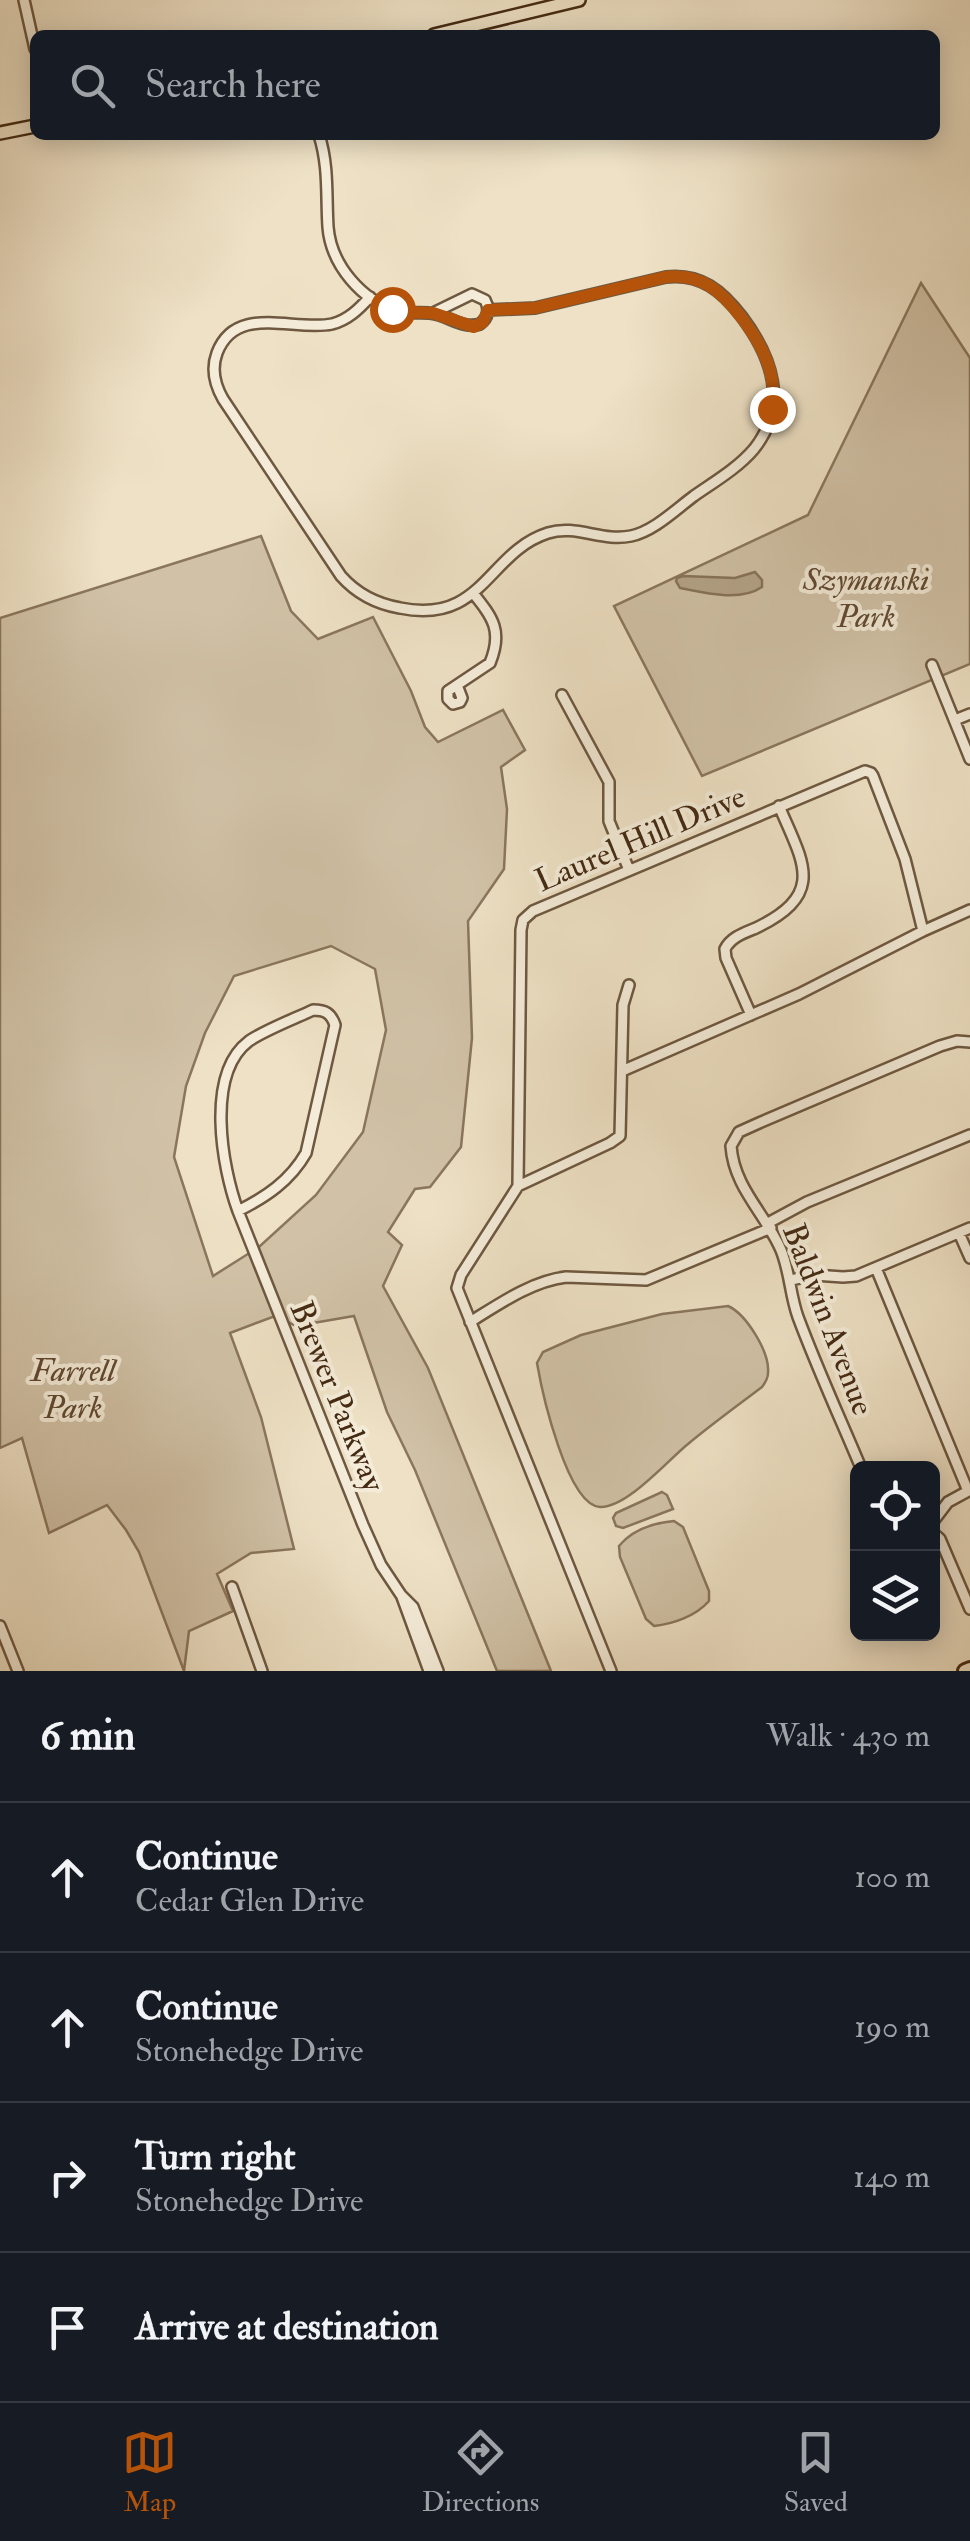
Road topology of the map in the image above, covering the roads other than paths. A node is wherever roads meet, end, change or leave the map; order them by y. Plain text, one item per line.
1 (24, 0) edge
2 (579, 0) edge
3 (31, 30) edge
4 (455, 30) edge
5 (30, 127) edge
6 (0, 133) edge
7 (321, 140) edge
8 (370, 297) junction
9 (488, 310) junction
10 (433, 313) junction
11 (473, 593) junction
12 (932, 665) dead end
13 (457, 685) dead end
14 (562, 695) dead end
15 (970, 714) edge
16 (954, 720) junction
17 (970, 759) edge
18 (779, 806) junction
19 (629, 870) junction
20 (970, 910) edge
21 (923, 931) junction
22 (629, 986) dead end
23 (751, 1015) junction
24 (968, 1042) edge
25 (622, 1070) junction
26 (970, 1135) edge
27 (518, 1186) junction
28 (238, 1211) junction
29 (769, 1226) junction
30 (970, 1228) edge
31 (959, 1233) junction
32 (970, 1258) edge
33 (876, 1268) junction
34 (791, 1280) junction
35 (470, 1322) junction
36 (858, 1461) edge
37 (969, 1490) edge
38 (940, 1512) edge
39 (940, 1540) edge
40 (232, 1586) dead end
41 (401, 1595) junction
42 (970, 1610) edge
43 (0, 1626) edge
44 (18, 1671) edge
45 (262, 1671) edge
46 (429, 1671) edge
47 (438, 1671) edge
48 (612, 1671) edge

1 - 3 street
2 - 4 main road
5 - 6 main road
7 - 8 street
8 - 10 street
8 - 11 street
9 - 10 street
9 - 10 street
9 - 11 street
11 - 13 street
12 - 16 street
14 - 19 street
15 - 16 street
16 - 17 street
18 - 19 street, Laurel Hill Drive
18 - 21 street, Laurel Hill Drive
18 - 23 street
19 - 27 street, Laurel Hill Drive
20 - 21 street
21 - 23 street
22 - 25 street
23 - 25 street
24 - 29 street, Baldwin Avenue
25 - 27 street
26 - 29 street
27 - 35 street
28 - 28 street, Brewer Parkway
28 - 41 street, Brewer Parkway
29 - 34 street, Baldwin Avenue
29 - 35 street
30 - 31 street
31 - 32 street
31 - 33 street
33 - 34 street
33 - 37 street
34 - 36 street, Baldwin Avenue
35 - 48 street
37 - 38 street
39 - 42 street
40 - 45 street
41 - 46 street, Brewer Parkway
41 - 47 street, Brewer Parkway
43 - 44 street

